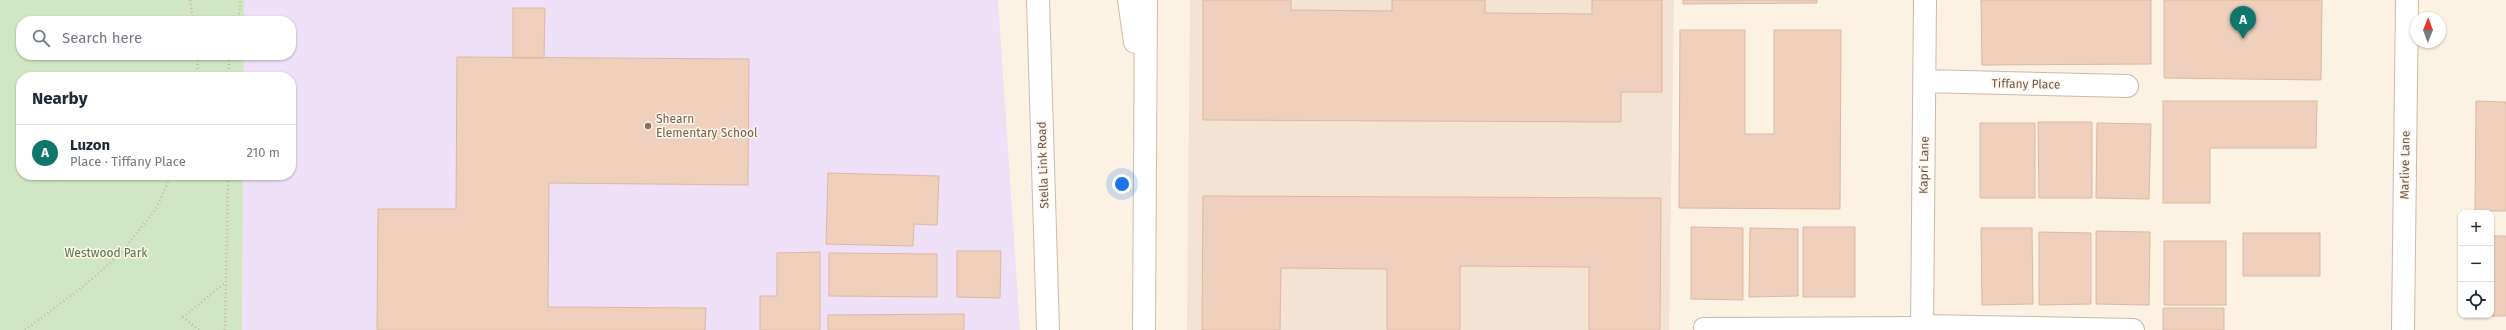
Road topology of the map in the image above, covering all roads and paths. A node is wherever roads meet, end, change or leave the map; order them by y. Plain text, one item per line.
1 (190, 0) edge
2 (240, 0) edge
3 (1038, 0) edge
4 (1129, 0) edge
5 (1146, 0) edge
6 (1925, 0) edge
7 (2407, 0) edge
8 (192, 16) edge
9 (238, 16) edge
10 (198, 60) edge
11 (229, 60) edge
12 (197, 72) edge
13 (229, 72) edge
14 (1924, 81) junction
15 (2127, 86) dead end
16 (1145, 111) junction
17 (169, 180) edge
18 (228, 180) edge
19 (226, 282) junction
20 (1704, 327) dead end
21 (1922, 328) edge
22 (25, 330) edge
23 (199, 330) edge
24 (225, 330) edge
25 (1048, 330) edge
26 (1144, 330) edge
27 (2133, 330) edge
28 (2403, 330) edge

1 - 8 path
2 - 9 path
3 - 25 street, Stella Link Road
4 - 16 street
5 - 16 street
6 - 14 street, Kapri Lane
7 - 28 street, Marlive Lane
10 - 12 path
11 - 13 path
14 - 15 street, Tiffany Place
14 - 21 street, Kapri Lane
16 - 26 street
17 - 22 path
18 - 19 path
19 - 23 path
19 - 24 path
20 - 21 lane
21 - 27 street

